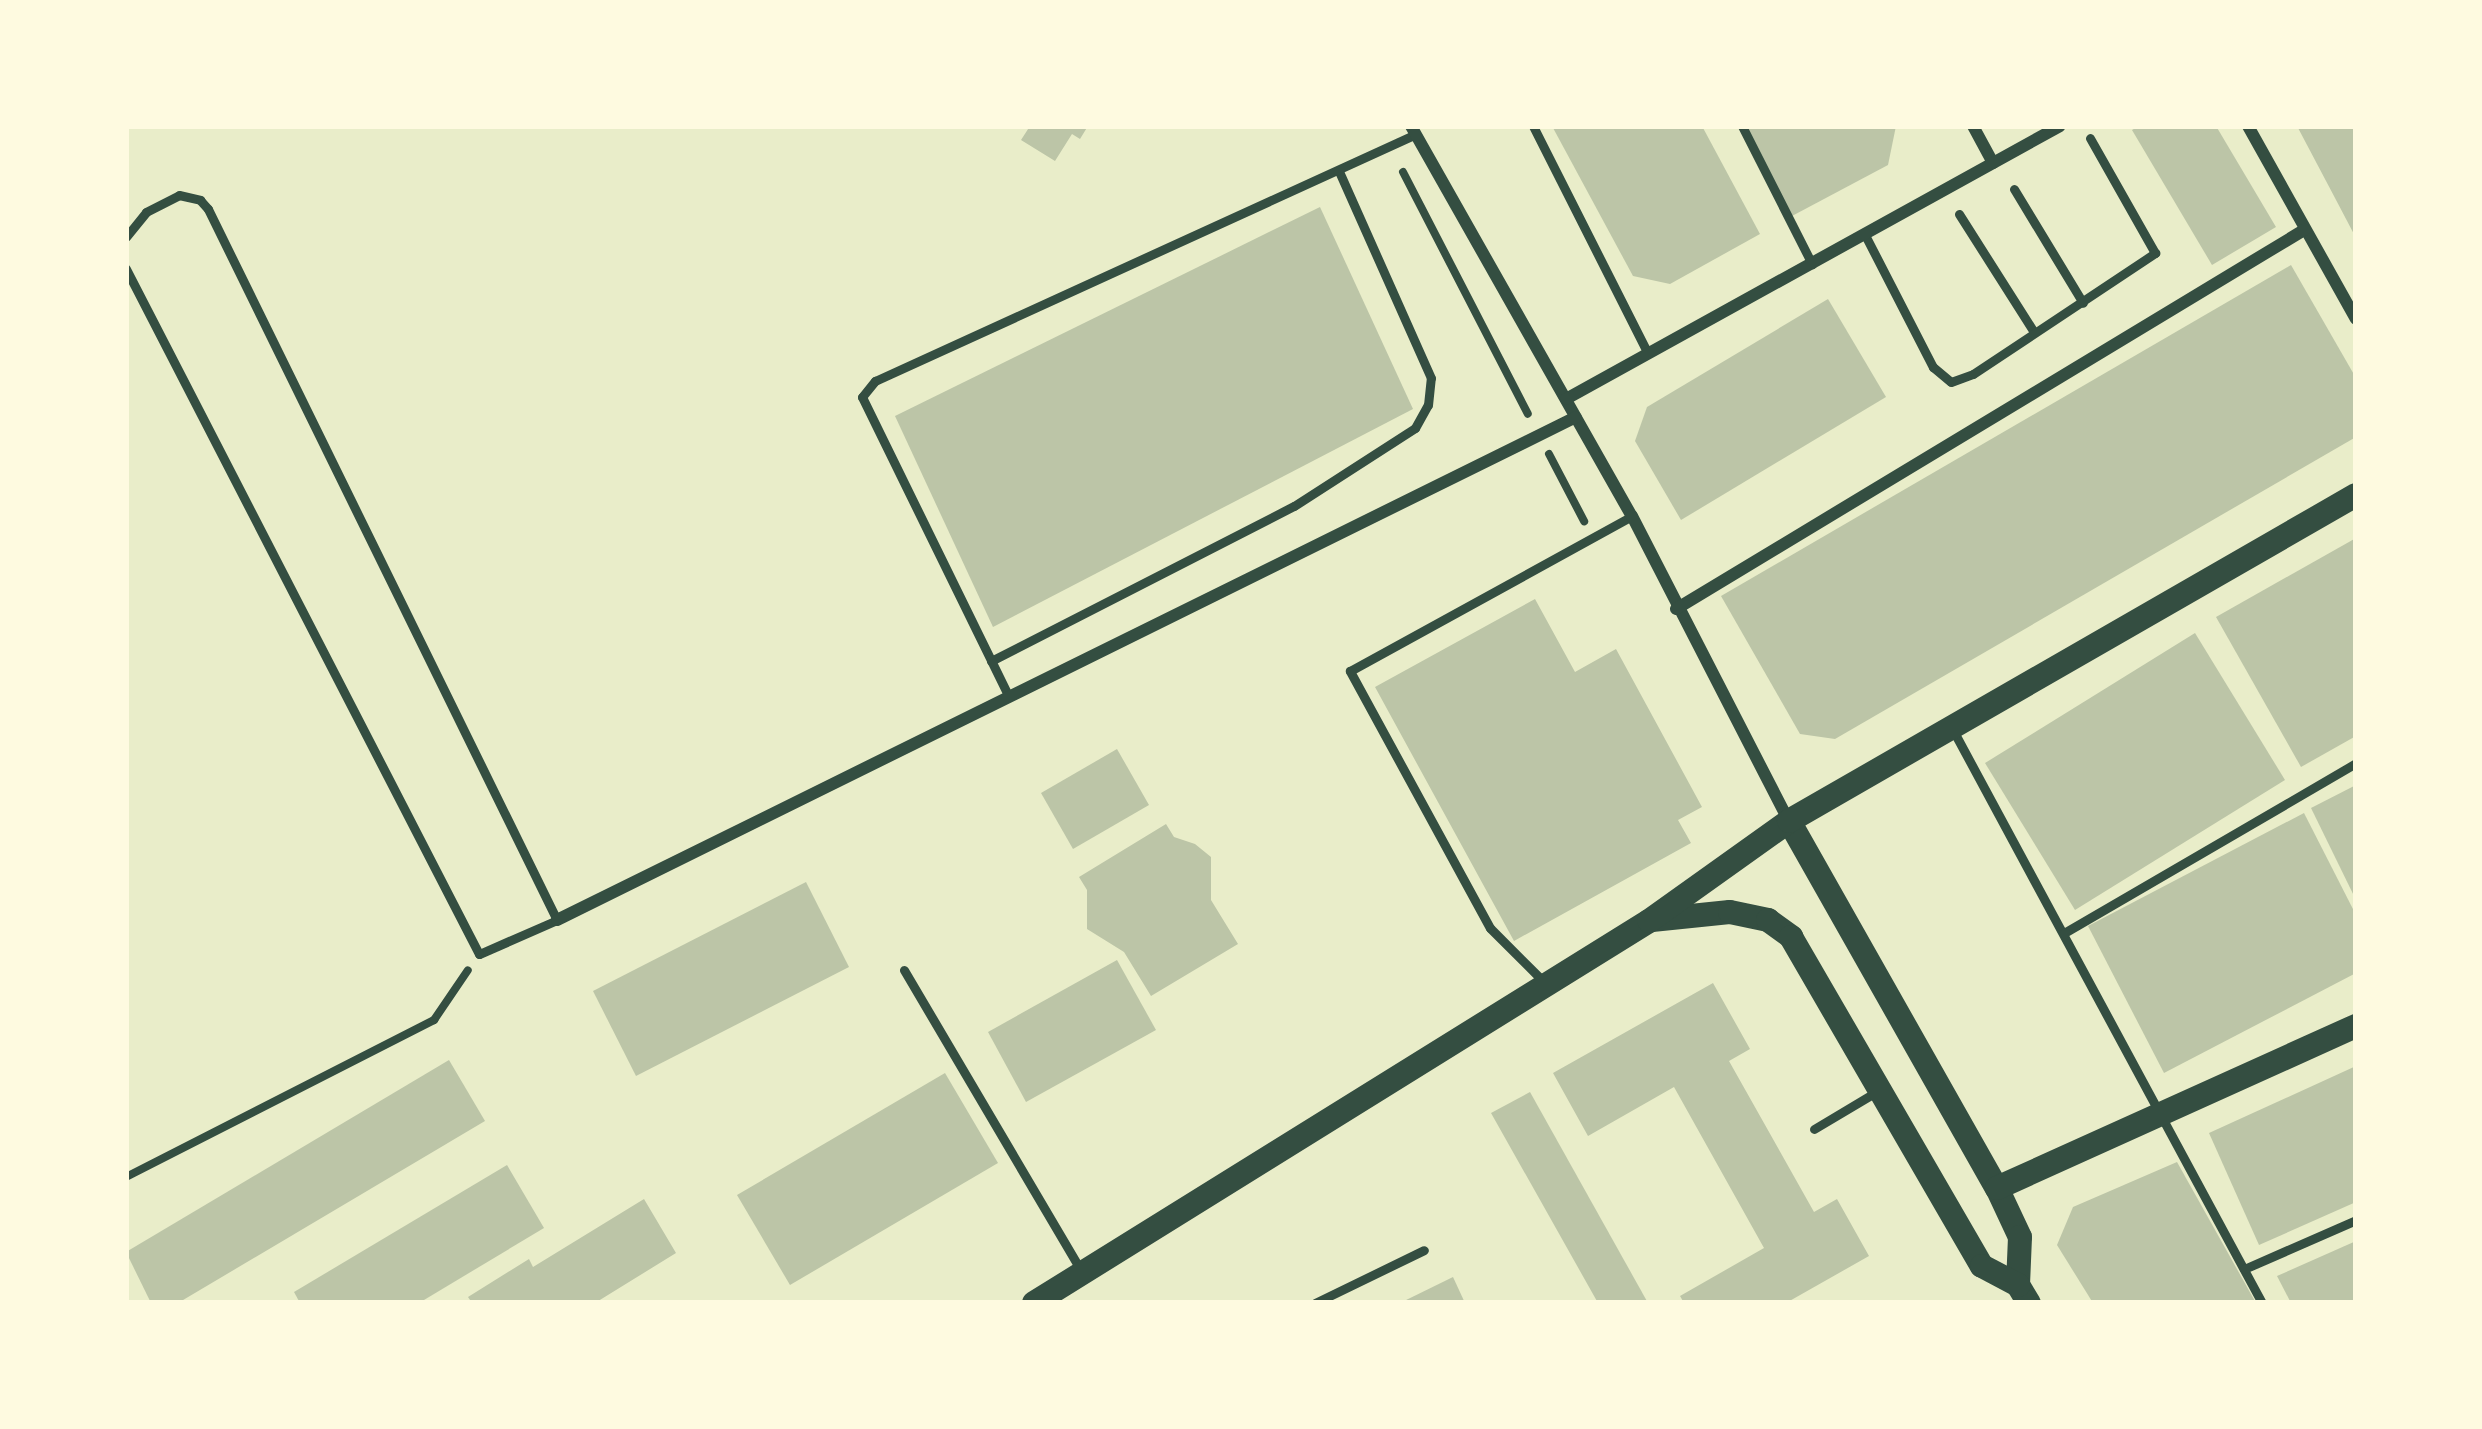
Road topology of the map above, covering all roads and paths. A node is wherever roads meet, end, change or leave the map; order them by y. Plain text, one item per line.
1 (1533, 126) edge
2 (1742, 126) edge
3 (1973, 126) edge
4 (2060, 126) edge
5 (2248, 126) edge
6 (1414, 130) edge
7 (2090, 139) dead end
8 (1390, 146) junction
9 (1993, 163) junction
10 (1339, 171) junction
11 (2014, 189) dead end
12 (1959, 214) dead end
13 (2304, 230) junction
14 (1864, 233) junction
15 (126, 237) edge
16 (1812, 264) junction
17 (126, 269) edge
18 (2084, 302) junction
19 (2356, 319) edge
20 (2034, 332) junction
21 (1648, 354) junction
22 (1566, 399) junction
23 (1576, 417) junction
24 (1539, 435) junction
25 (2356, 495) edge
26 (1631, 515) junction
27 (1593, 538) junction
28 (1676, 609) junction
29 (991, 661) junction
30 (1009, 697) junction
31 (1952, 727) junction
32 (2356, 763) edge
33 (1789, 821) junction
34 (556, 920) junction
35 (1649, 921) junction
36 (2064, 933) junction
37 (479, 954) junction
38 (904, 970) dead end
39 (1546, 984) junction
40 (2356, 1026) edge
41 (1881, 1089) junction
42 (2163, 1113) junction
43 (1814, 1130) dead end
44 (126, 1177) edge
45 (1996, 1188) junction
46 (2356, 1220) edge
47 (1424, 1250) dead end
48 (2244, 1269) junction
49 (1082, 1273) junction
50 (2024, 1294) edge
51 (1034, 1303) edge
52 (1315, 1303) edge
53 (2262, 1303) edge

1 - 21 lane
2 - 16 lane
3 - 9 street
4 - 9 street
5 - 13 street
6 - 8 lane
6 - 22 street
7 - 18 lane
8 - 10 lane
8 - 24 path
9 - 14 street
10 - 29 lane
10 - 29 lane
11 - 18 lane
12 - 20 lane
13 - 19 street
13 - 28 street
14 - 16 street
14 - 20 lane
15 - 34 lane
16 - 21 street
17 - 37 lane
18 - 20 lane
21 - 22 street
22 - 23 street
23 - 24 street
23 - 26 street
24 - 27 path
24 - 30 street
25 - 31 main road
26 - 27 lane
26 - 28 street
27 - 39 lane
28 - 33 street
29 - 30 lane
30 - 34 street
31 - 33 main road
31 - 36 lane
32 - 36 lane
33 - 35 main road
33 - 45 main road
34 - 37 lane
35 - 39 main road
35 - 41 main road
36 - 42 lane
37 - 44 path
38 - 49 lane
39 - 49 main road
40 - 42 main road
41 - 43 lane
41 - 50 main road
42 - 45 main road
42 - 48 lane
45 - 50 main road
46 - 48 lane
47 - 52 lane
48 - 53 lane
49 - 51 main road

